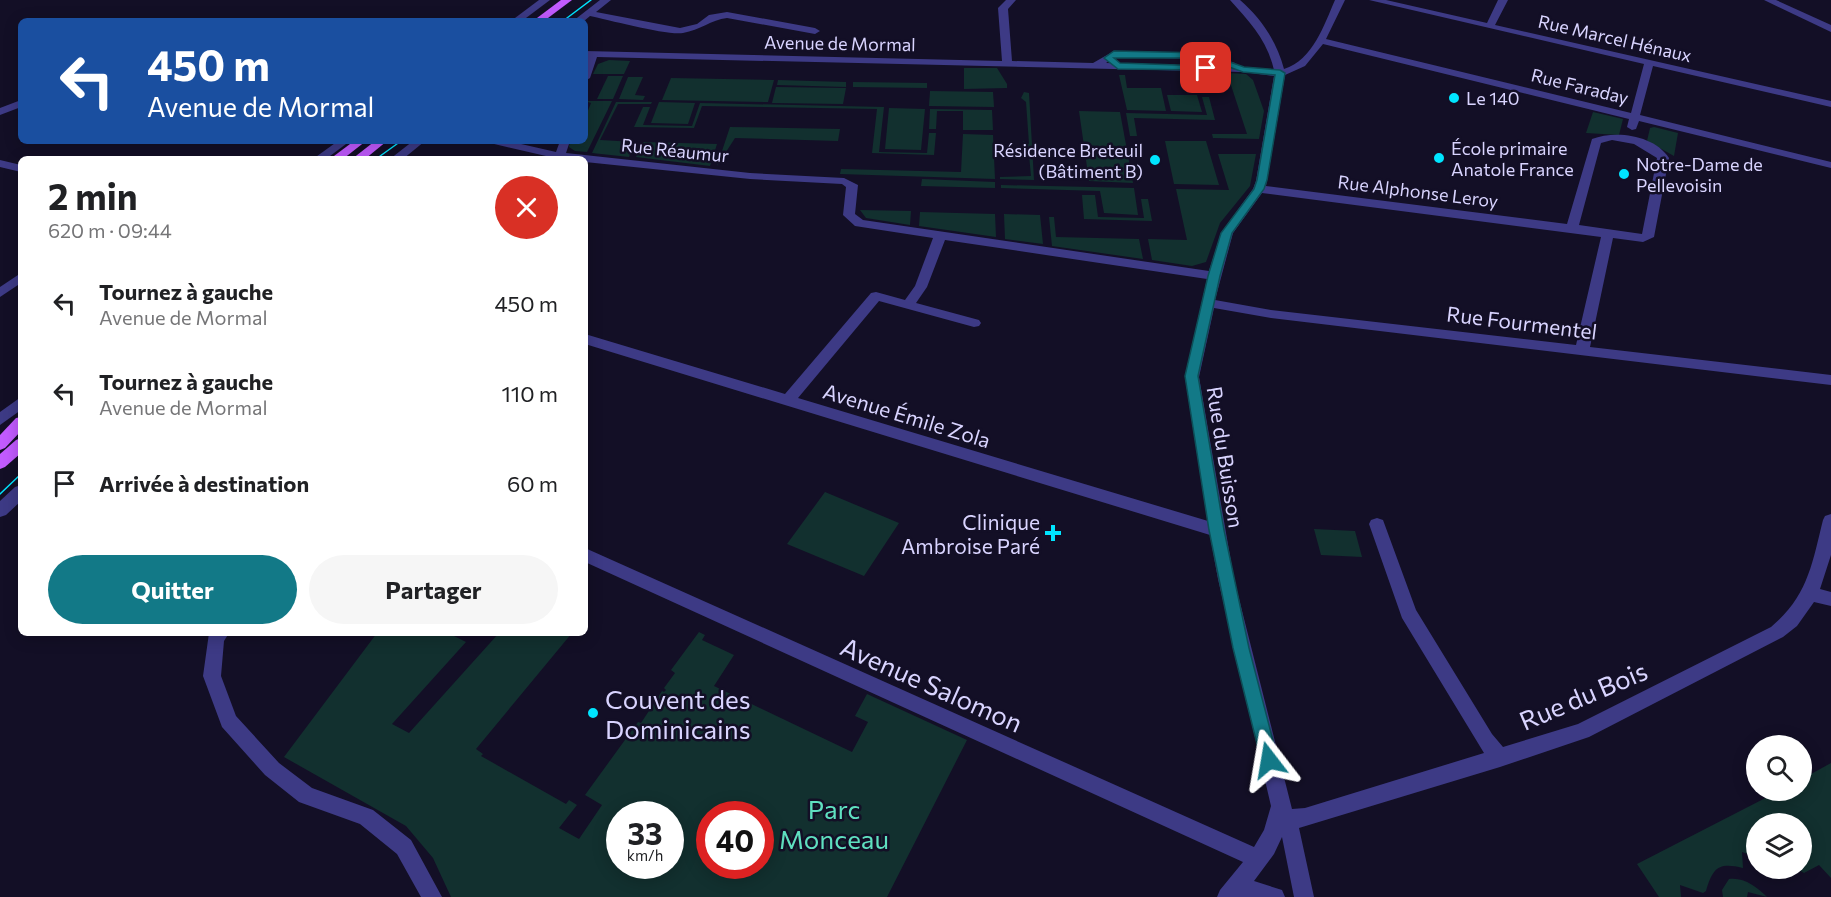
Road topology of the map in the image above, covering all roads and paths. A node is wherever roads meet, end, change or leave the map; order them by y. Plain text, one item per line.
1 (545, 0) edge
2 (567, 0) edge
3 (577, 0) edge
4 (606, 0) edge
5 (1011, 0) edge
6 (1236, 0) edge
7 (1340, 0) edge
8 (1374, 0) edge
9 (1503, 0) edge
10 (1769, 0) edge
11 (589, 13) junction
12 (520, 18) edge
13 (542, 18) edge
14 (553, 18) edge
15 (582, 18) edge
16 (1489, 27) junction
17 (1831, 28) edge
18 (815, 31) dead end
19 (1320, 40) junction
20 (589, 54) edge
21 (1108, 58) junction
22 (1648, 63) junction
23 (1007, 64) junction
24 (1094, 66) junction
25 (1118, 66) junction
26 (1243, 69) junction
27 (1280, 73) junction
28 (18, 104) edge
29 (1831, 104) edge
30 (0, 112) edge
31 (1635, 117) junction
32 (1629, 140) junction
33 (341, 144) edge
34 (357, 144) edge
35 (367, 144) edge
36 (378, 144) edge
37 (388, 144) edge
38 (416, 144) edge
39 (507, 144) edge
40 (564, 144) edge
41 (323, 156) edge
42 (340, 156) edge
43 (350, 156) edge
44 (362, 156) edge
45 (372, 156) edge
46 (400, 156) edge
47 (560, 156) joint
48 (588, 159) edge
49 (0, 163) edge
50 (1831, 165) edge
51 (18, 168) edge
52 (1259, 189) junction
53 (1572, 228) junction
54 (1608, 232) junction
55 (941, 234) junction
56 (1214, 276) junction
57 (18, 279) edge
58 (0, 293) edge
59 (1208, 303) junction
60 (908, 305) junction
61 (974, 323) dead end
62 (588, 340) edge
63 (1582, 351) junction
64 (1831, 380) edge
65 (788, 401) junction
66 (18, 405) edge
67 (0, 420) edge
68 (18, 425) edge
69 (18, 433) edge
70 (0, 444) edge
71 (18, 447) edge
72 (0, 449) edge
73 (18, 457) edge
74 (0, 463) edge
75 (0, 472) edge
76 (18, 494) edge
77 (0, 511) edge
78 (1831, 520) edge
79 (1377, 524) dead end
80 (1216, 530) junction
81 (588, 556) edge
82 (1810, 594) junction
83 (1831, 599) edge
84 (217, 636) edge
85 (1500, 758) junction
86 (1282, 813) junction
87 (1258, 859) junction
88 (432, 897) edge
89 (1227, 897) edge
90 (1236, 897) edge
91 (1275, 897) edge
92 (1304, 897) edge

1 - 12 street
2 - 13 main road
3 - 14 main road
4 - 11 street
5 - 23 street
6 - 27 street
7 - 19 street
8 - 16 street, Rue Marcel Hénaux
9 - 16 street
10 - 17 street
11 - 15 street
11 - 18 street
16 - 22 street, Rue Marcel Hénaux
19 - 27 street
19 - 31 street, Rue Faraday
20 - 23 street, Avenue de Mormal
21 - 24 street, Avenue de Mormal
21 - 25 street
21 - 26 street, Avenue de Mormal
22 - 29 street, Rue Marcel Hénaux
22 - 31 street
23 - 24 street, Avenue de Mormal
24 - 25 street, Avenue de Mormal
25 - 26 street, Avenue de Mormal
26 - 27 street, Avenue de Mormal
27 - 52 street, Rue du Buisson
28 - 30 street
31 - 32 street
31 - 50 street, Rue Faraday
32 - 53 street
32 - 54 street, Rue Alphonse Leroy
33 - 41 street
34 - 42 main road
35 - 43 main road
36 - 44 main road
37 - 45 main road
38 - 46 street
39 - 47 street, Rue Réaumur
40 - 47 street
48 - 55 street, Rue Réaumur
49 - 51 street
52 - 53 street, Rue Alphonse Leroy
52 - 56 street, Rue du Buisson
53 - 54 street, Rue Alphonse Leroy
54 - 63 street
55 - 56 street
55 - 60 street
56 - 59 street, Rue du Buisson
57 - 58 street
59 - 63 street, Rue Fourmentel
59 - 80 street, Rue du Buisson
60 - 61 street
60 - 65 street
62 - 65 street, Avenue Émile Zola
63 - 64 street, Rue Fourmentel
65 - 80 street, Avenue Émile Zola
66 - 67 street
68 - 70 main road
69 - 72 main road
71 - 74 main road
73 - 75 main road
76 - 77 street
78 - 82 street, Rue du Bois
79 - 85 street
80 - 86 street, Rue du Buisson
81 - 87 street, Avenue Salomon
82 - 83 street
82 - 85 street, Rue du Bois
84 - 88 street
85 - 86 street, Rue du Bois
86 - 87 street
86 - 92 street, Rue du Buisson
87 - 89 street
90 - 91 street

